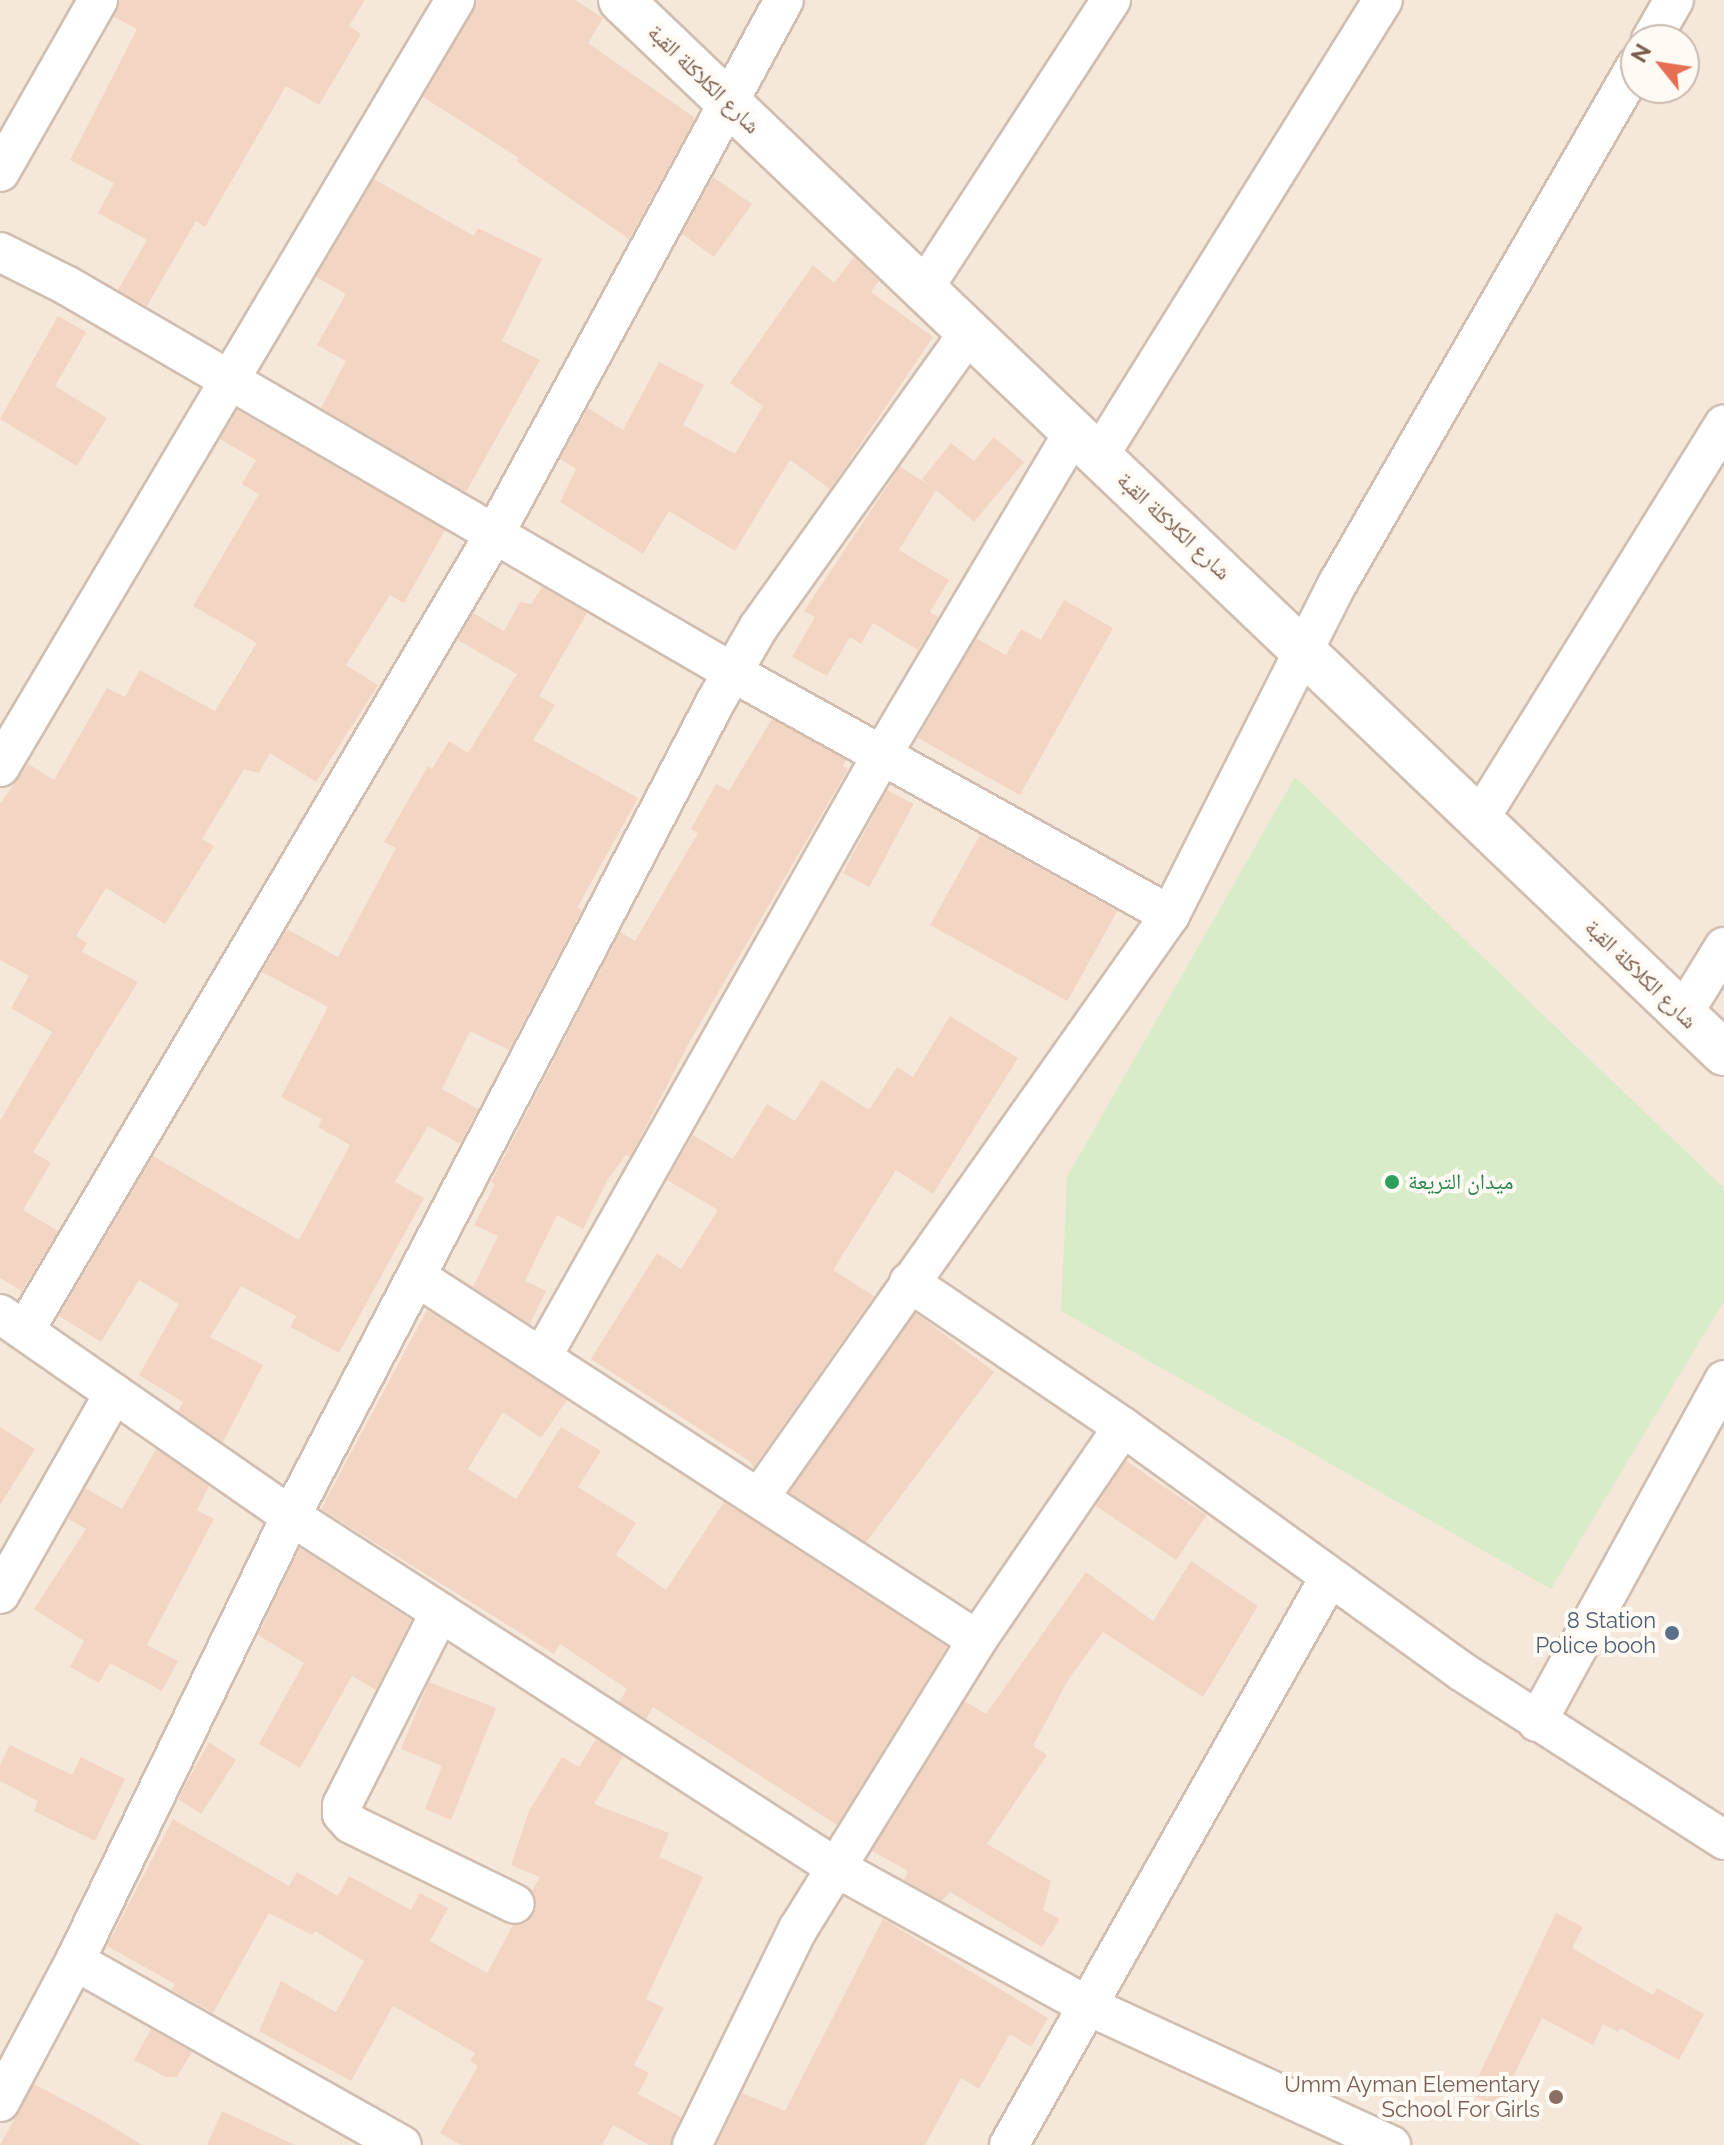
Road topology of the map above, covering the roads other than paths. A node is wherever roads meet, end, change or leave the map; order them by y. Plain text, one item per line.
1 (98, 0) edge
2 (455, 0) edge
3 (621, 0) edge
4 (784, 0) edge
5 (1111, 0) edge
6 (1383, 0) edge
7 (1674, 0) edge
8 (1660, 24) edge
9 (1620, 94) edge
10 (729, 102) junction
11 (0, 172) edge
12 (0, 252) edge
13 (922, 291) junction
14 (968, 334) junction
15 (231, 380) junction
16 (1724, 425) edge
17 (1087, 443) junction
18 (495, 533) junction
19 (1305, 648) junction
20 (732, 672) junction
21 (883, 753) junction
22 (0, 767) edge
23 (1480, 818) junction
24 (1170, 915) junction
25 (1724, 947) edge
26 (1682, 1015) junction
27 (1724, 1053) edge
28 (417, 1277) junction
29 (909, 1282) junction
30 (12, 1322) edge
31 (543, 1355) junction
32 (1724, 1380) edge
33 (114, 1393) junction
34 (1123, 1427) junction
35 (759, 1498) junction
36 (291, 1516) junction
37 (1329, 1578) junction
38 (0, 1594) edge
39 (440, 1612) junction
40 (977, 1640) junction
41 (1537, 1722) junction
42 (1724, 1840) edge
43 (835, 1867) junction
44 (515, 1904) dead end
45 (75, 1961) junction
46 (1086, 2005) junction
47 (0, 2102) edge
48 (1373, 2141) edge
49 (402, 2145) edge
50 (692, 2145) edge
51 (1009, 2145) edge

1 - 11 street
2 - 15 street
3 - 10 street, شارع الكلاكلة القبة
4 - 10 street
5 - 13 street
6 - 17 street
7 - 8 street
9 - 19 street
10 - 13 street, شارع الكلاكلة القبة
10 - 18 street
12 - 15 street
13 - 14 street, شارع الكلاكلة القبة
14 - 17 street, شارع الكلاكلة القبة
14 - 20 street
15 - 18 street
15 - 22 street
16 - 23 street
17 - 19 street, شارع الكلاكلة القبة
17 - 21 street
18 - 20 street
18 - 30 street
19 - 23 street, شارع الكلاكلة القبة
19 - 24 street
20 - 21 street
20 - 28 street
21 - 24 street
21 - 31 street
23 - 26 street, شارع الكلاكلة القبة
24 - 29 street
25 - 26 street
26 - 27 street, شارع الكلاكلة القبة
28 - 31 street
28 - 36 street
29 - 34 street
29 - 35 street
30 - 33 street
31 - 35 street
32 - 41 street
33 - 36 street
33 - 38 street
34 - 37 street
34 - 40 street
35 - 40 street
36 - 39 street
36 - 45 street
37 - 41 street
37 - 46 street
39 - 43 street
39 - 44 street
40 - 43 street
41 - 42 street
43 - 46 street
43 - 50 street
45 - 47 street
45 - 49 street
46 - 48 street
46 - 51 street

